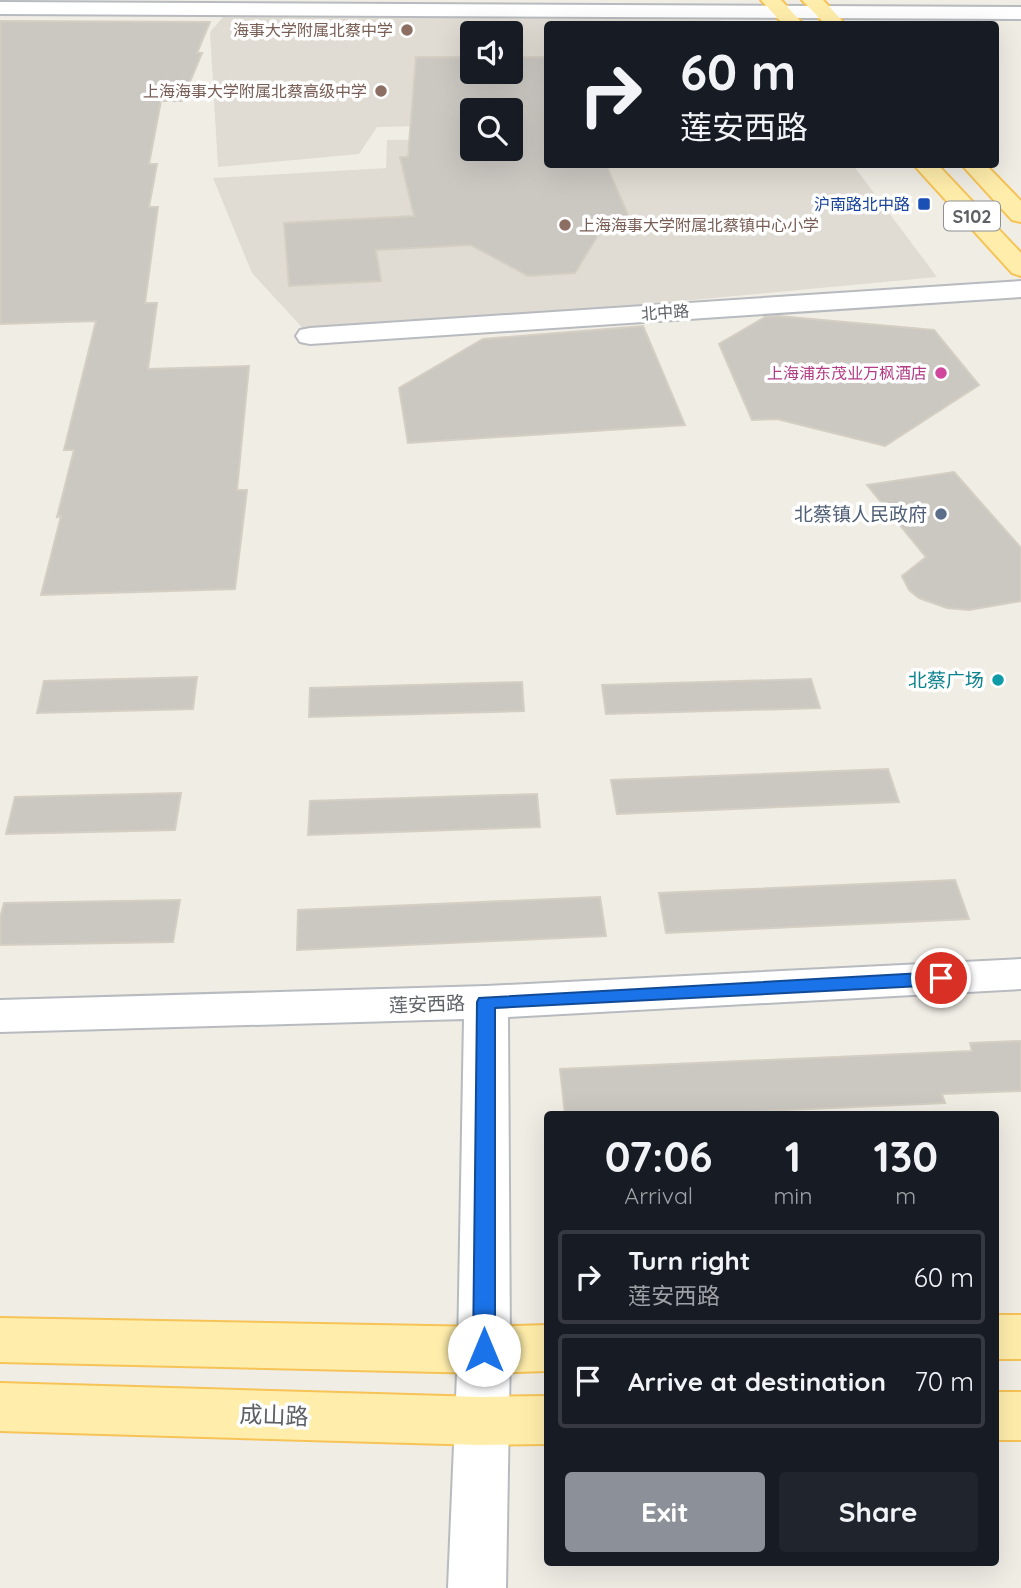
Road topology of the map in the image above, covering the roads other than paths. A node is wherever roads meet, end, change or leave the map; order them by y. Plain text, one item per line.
1 (0, 8) edge
2 (782, 12) edge
3 (823, 12) edge
4 (1021, 13) edge
5 (928, 168) edge
6 (976, 168) edge
7 (1021, 215) edge
8 (1021, 268) edge
9 (1021, 289) edge
10 (310, 336) dead end
11 (1021, 974) edge
12 (486, 1002) junction
13 (0, 1016) edge
14 (999, 1337) edge
15 (1021, 1337) edge
16 (0, 1340) edge
17 (544, 1348) edge
18 (484, 1350) junction
19 (0, 1407) edge
20 (999, 1416) edge
21 (1021, 1416) edge
22 (544, 1420) edge
23 (481, 1421) junction
24 (477, 1588) edge

1 - 2 street
2 - 3 street
3 - 4 street
5 - 8 main road, S102
6 - 7 main road, S102
9 - 10 street, 北中路
11 - 12 street, 莲安西路
12 - 13 street, 莲安西路
12 - 18 street
14 - 15 main road
16 - 18 main road
17 - 18 main road
18 - 23 street
19 - 23 main road, 成山路
20 - 21 main road
22 - 23 main road, 成山路
23 - 24 street

